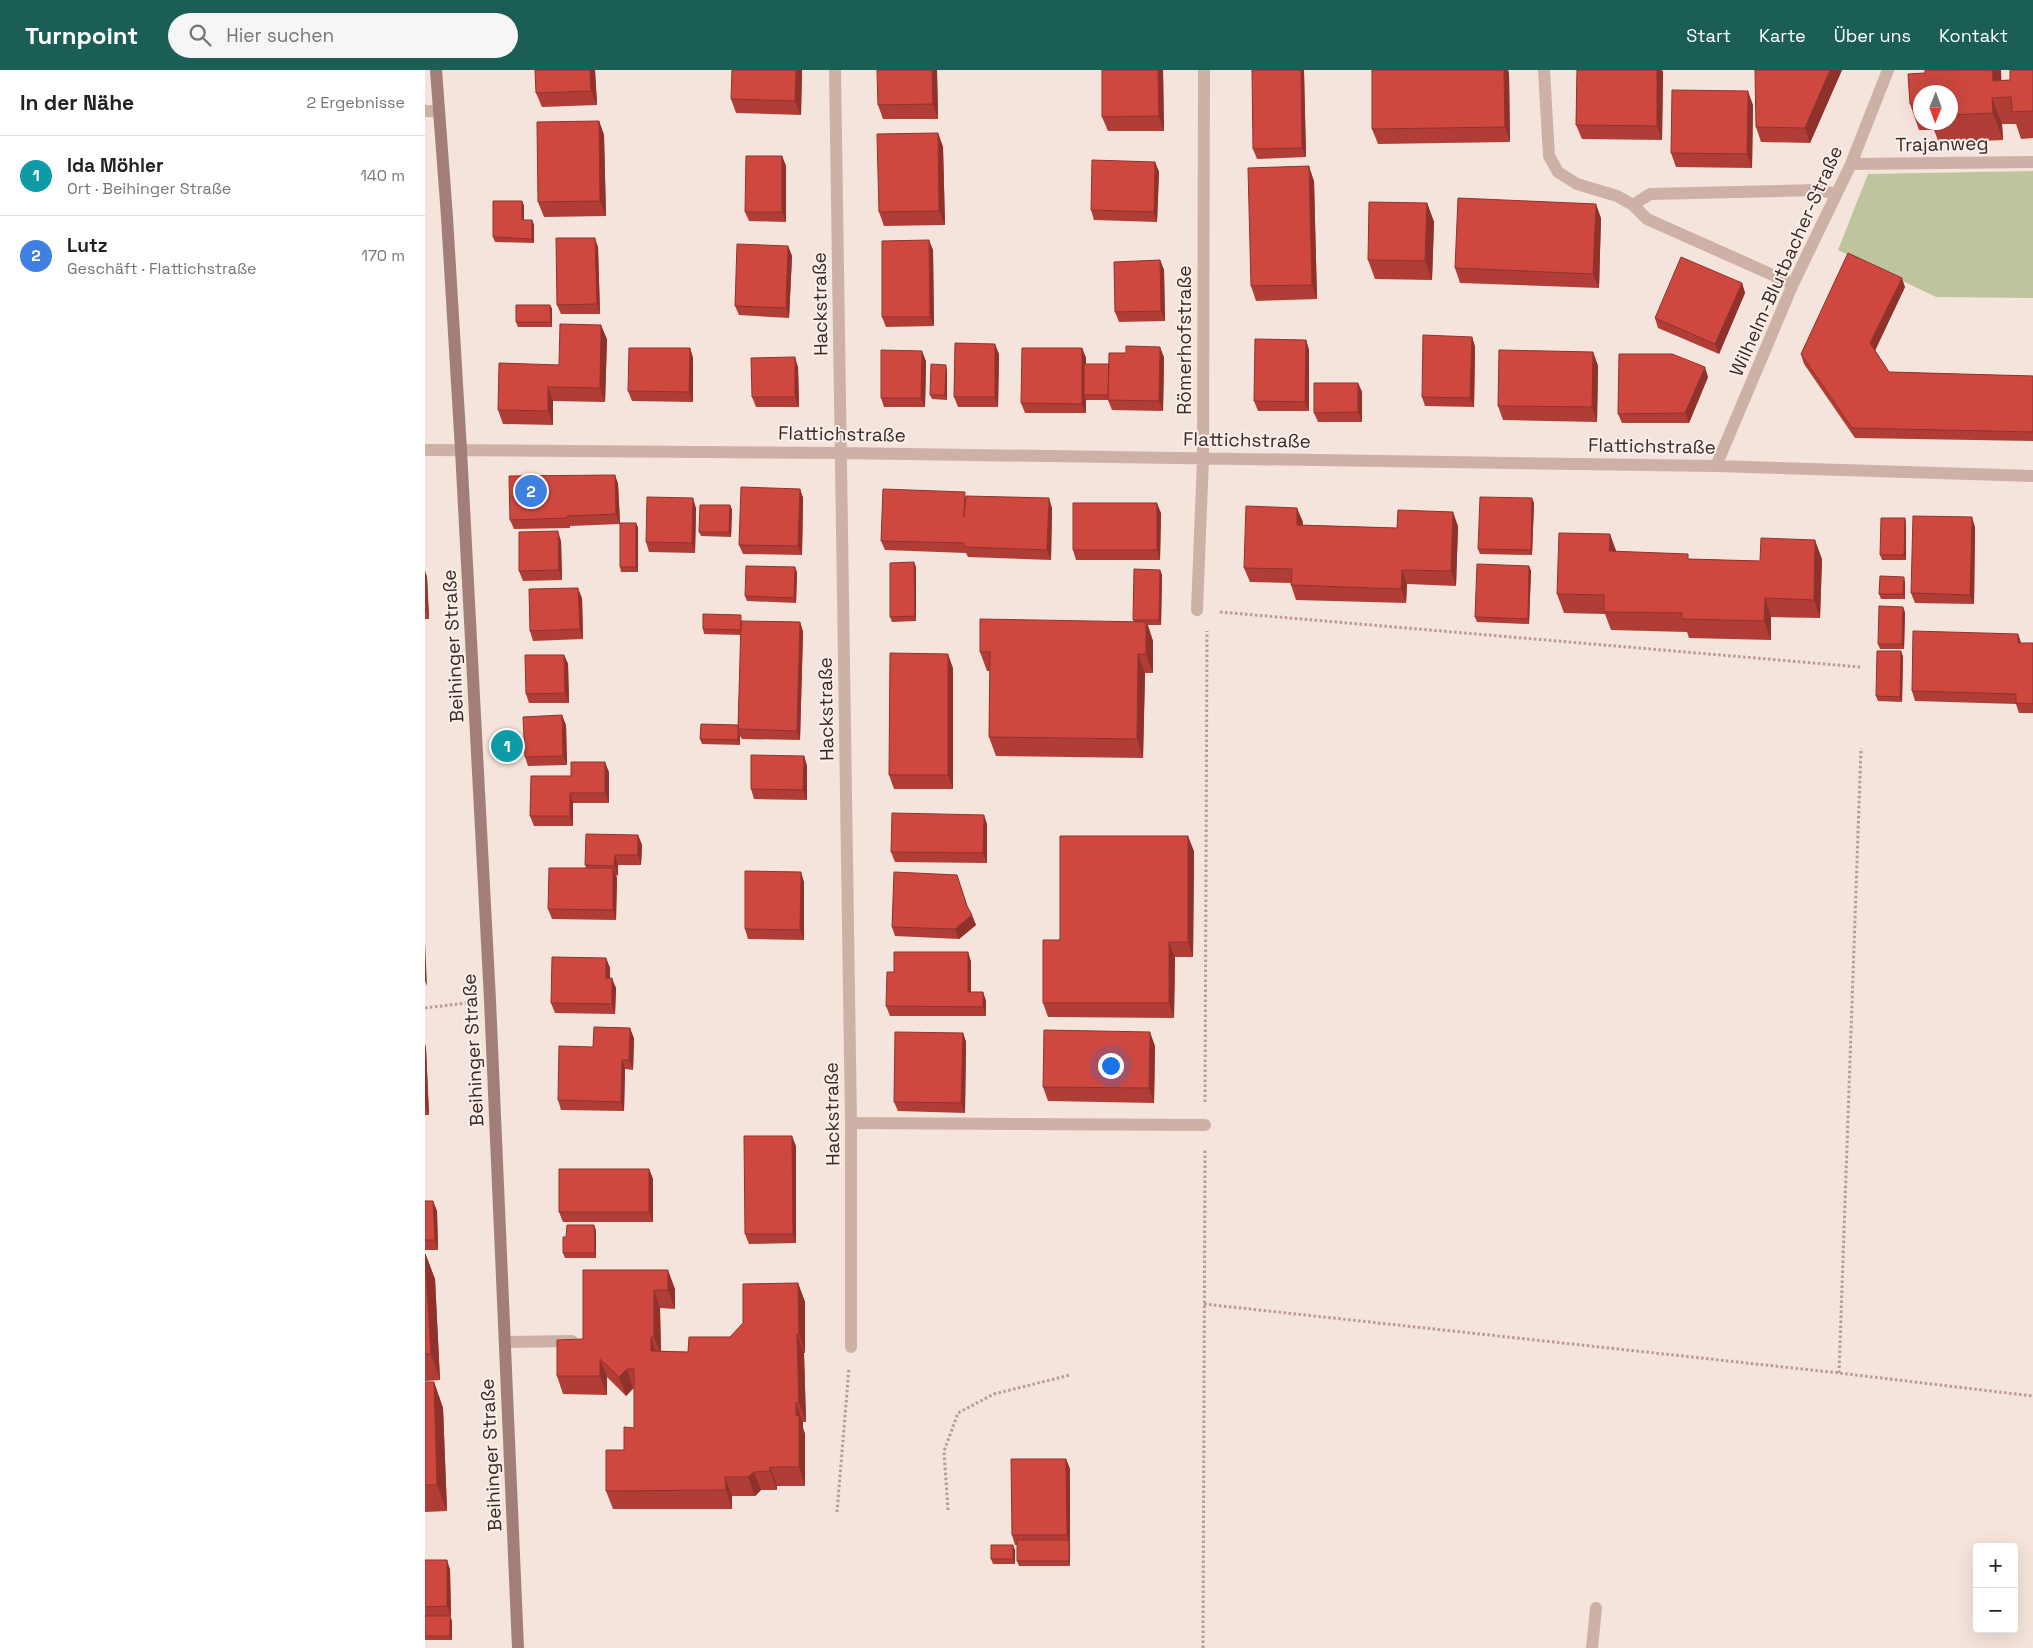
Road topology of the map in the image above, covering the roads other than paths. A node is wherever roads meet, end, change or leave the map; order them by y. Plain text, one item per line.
1 (436, 70) edge
2 (835, 70) edge
3 (1204, 70) edge
4 (1544, 70) edge
5 (1888, 70) edge
6 (431, 111) edge
7 (2033, 162) edge
8 (1851, 164) junction
9 (1836, 194) junction
10 (1633, 205) junction
11 (1793, 284) junction
12 (425, 450) edge
13 (461, 450) junction
14 (841, 453) junction
15 (1203, 458) junction
16 (1716, 466) junction
17 (2033, 476) edge
18 (1197, 610) road end
19 (851, 1123) junction
20 (1205, 1125) dead end
21 (505, 1342) junction
22 (585, 1342) edge
23 (851, 1347) road end
24 (1596, 1608) dead end
25 (518, 1648) edge
26 (1592, 1648) edge

1 - 6 main road, Beihinger Straße
2 - 14 street, Hackstraße
3 - 15 street, Römerhofstraße
4 - 10 street
5 - 8 street, Wilhelm-Blutbacher-Straße
6 - 13 main road, Beihinger Straße
7 - 8 street, Trajanweg
8 - 9 street, Wilhelm-Blutbacher-Straße
9 - 10 street
9 - 11 street, Wilhelm-Blutbacher-Straße
10 - 11 street
11 - 16 street, Wilhelm-Blutbacher-Straße
12 - 13 street, Flattichstraße
13 - 14 street, Flattichstraße
13 - 21 main road, Beihinger Straße
14 - 15 street, Flattichstraße
14 - 19 street, Hackstraße
15 - 16 street, Flattichstraße
15 - 18 street, Römerhofstraße
16 - 17 street, Flattichstraße
19 - 20 street
19 - 23 street, Hackstraße
21 - 22 street
21 - 25 main road, Beihinger Straße
24 - 26 street

